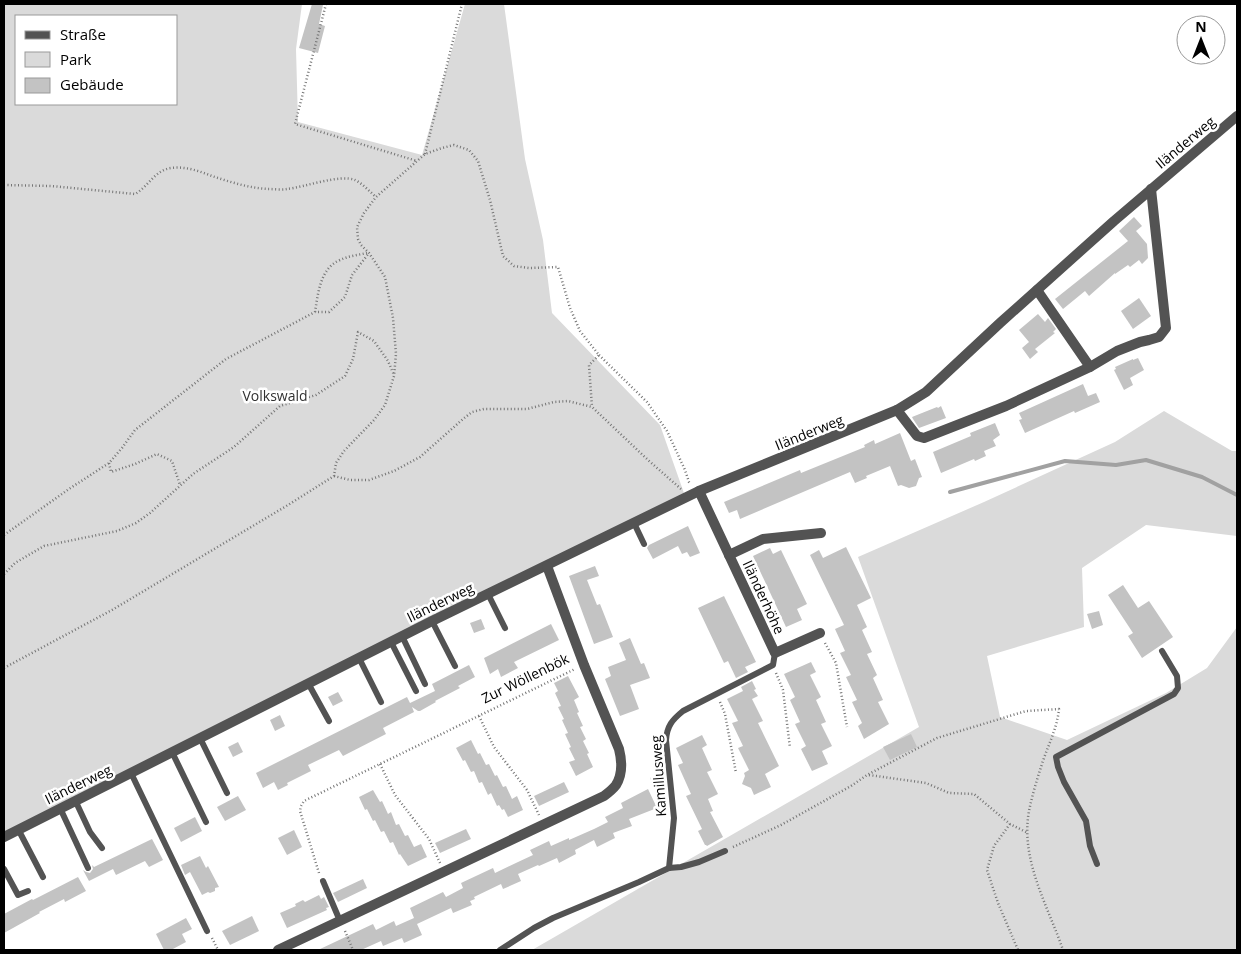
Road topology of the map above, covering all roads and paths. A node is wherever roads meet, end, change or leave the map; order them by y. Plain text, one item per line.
1 (326, 4) edge
2 (462, 4) edge
3 (1237, 116) edge
4 (425, 154) junction
5 (417, 162) junction
6 (4, 185) edge
7 (1151, 190) junction
8 (376, 197) junction
9 (369, 253) junction
10 (1037, 290) junction
11 (315, 312) junction
12 (599, 355) junction
13 (1090, 367) junction
14 (394, 376) junction
15 (592, 406) junction
16 (897, 410) junction
17 (109, 463) junction
18 (334, 476) junction
19 (180, 485) junction
20 (694, 494) junction
21 (634, 523) junction
22 (821, 533) dead end
23 (4, 535) edge
24 (644, 544) dead end
25 (729, 554) junction
26 (547, 566) junction
27 (4, 574) edge
28 (488, 594) junction
29 (432, 621) junction
30 (505, 628) dead end
31 (820, 632) joint
32 (402, 636) junction
33 (391, 642) junction
34 (1162, 651) dead end
35 (776, 653) junction
36 (359, 658) junction
37 (584, 665) junction
38 (773, 665) junction
39 (454, 666) dead end
40 (4, 668) edge
41 (308, 683) junction
42 (425, 684) dead end
43 (416, 692) dead end
44 (716, 694) junction
45 (381, 702) dead end
46 (479, 716) junction
47 (329, 721) dead end
48 (848, 727) dead end
49 (200, 738) junction
50 (790, 748) dead end
51 (172, 752) junction
52 (380, 764) junction
53 (131, 773) junction
54 (736, 773) dead end
55 (867, 774) junction
56 (227, 793) dead end
57 (75, 800) junction
58 (60, 808) junction
59 (206, 822) dead end
60 (543, 824) junction
61 (1010, 824) junction
62 (18, 829) junction
63 (1028, 833) junction
64 (4, 837) edge
65 (102, 848) dead end
66 (725, 851) joint
67 (1097, 864) dead end
68 (88, 868) dead end
69 (669, 868) junction
70 (4, 869) edge
71 (444, 871) junction
72 (43, 877) dead end
73 (323, 881) joint
74 (28, 891) dead end
75 (340, 921) junction
76 (207, 931) joint
77 (218, 950) edge
78 (278, 950) edge
79 (353, 950) edge
80 (500, 950) edge
81 (1018, 950) edge
82 (1063, 950) edge

1 - 5 path
2 - 4 path
3 - 7 street, Iländerweg
4 - 5 path
4 - 12 path
5 - 8 path
6 - 8 path
7 - 10 street, Iländerweg
7 - 13 street
8 - 9 path
9 - 11 path
9 - 11 path
9 - 14 path
10 - 13 street
10 - 16 street, Iländerweg
11 - 17 path
12 - 15 path
12 - 20 path
13 - 16 street
14 - 18 path
14 - 19 path
15 - 18 path
15 - 20 path
16 - 20 street, Iländerweg
17 - 19 path
17 - 23 path
18 - 40 path
19 - 27 path
20 - 21 street, Iländerweg
20 - 25 street, Iländerhöhe
21 - 24 lane
21 - 26 street, Iländerweg
22 - 25 street, Iländerhöhe
25 - 35 street, Iländerhöhe
26 - 28 street, Iländerweg
26 - 37 street, Zur Wöllenbök
28 - 29 street, Iländerweg
28 - 30 lane
29 - 32 street, Iländerweg
29 - 39 lane
31 - 35 street, Iländerhöhe
31 - 48 path
32 - 33 street, Iländerweg
32 - 42 lane
33 - 36 street, Iländerweg
33 - 43 lane
34 - 67 lane
35 - 38 lane
36 - 41 street, Iländerweg
36 - 45 lane
37 - 46 path, Zur Wöllenbök
37 - 60 street, Zur Wöllenbök
38 - 44 lane, Kamillusweg
38 - 50 path
41 - 47 lane
41 - 49 street, Iländerweg
44 - 54 path
44 - 69 lane, Kamillusweg
46 - 52 path, Zur Wöllenbök
46 - 60 path, Zur Wöllenbök
49 - 51 street, Iländerweg
49 - 56 lane
51 - 53 street, Iländerweg
51 - 59 lane
52 - 71 path
52 - 73 path, Zur Wöllenbök
53 - 57 street, Iländerweg
53 - 76 lane
55 - 61 path
55 - 63 path
55 - 66 path
57 - 58 street, Iländerweg
57 - 65 lane
58 - 62 street, Iländerweg
58 - 68 lane
60 - 71 street, Zur Wöllenbök
61 - 63 path
61 - 81 path
62 - 64 street, Iländerweg
62 - 72 lane
63 - 82 path
66 - 69 lane
69 - 80 lane
70 - 74 lane
71 - 75 street, Zur Wöllenbök
73 - 75 lane
75 - 78 street, Zur Wöllenbök
75 - 79 path
76 - 77 path

